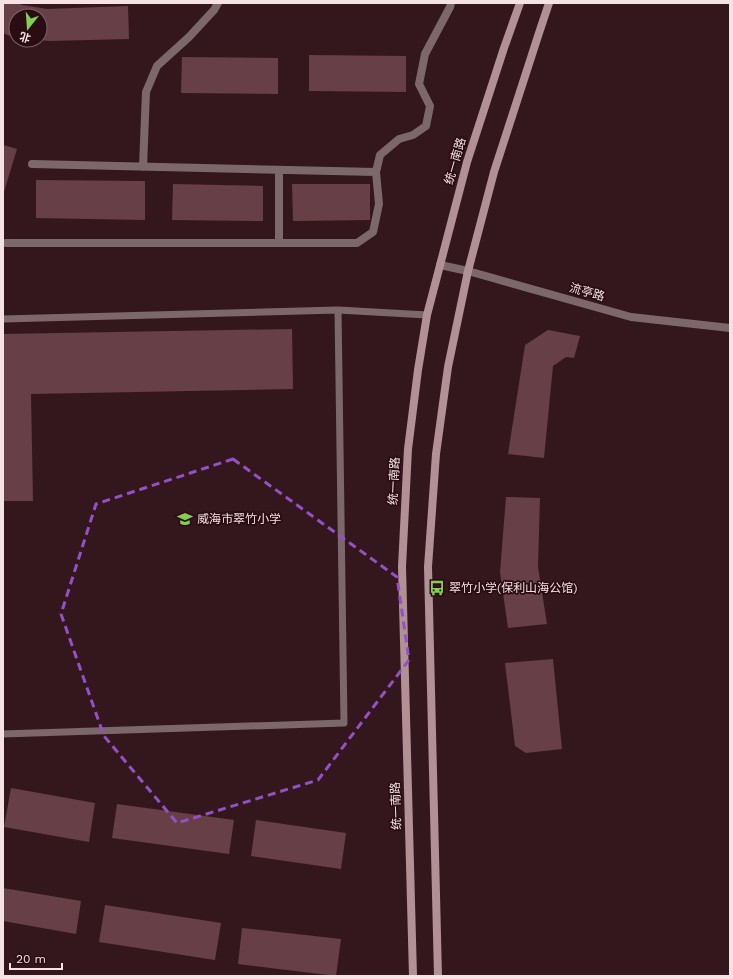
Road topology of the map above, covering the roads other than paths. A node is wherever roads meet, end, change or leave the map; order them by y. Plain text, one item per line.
1 (218, 3) edge
2 (451, 3) edge
3 (520, 3) edge
4 (549, 3) edge
5 (32, 164) dead end
6 (143, 167) junction
7 (376, 172) junction
8 (279, 175) dead end
9 (6, 243) dead end
10 (279, 243) junction
11 (440, 264) junction
12 (468, 271) junction
13 (338, 310) junction
14 (427, 315) junction
15 (3, 318) edge
16 (730, 328) edge
17 (3, 734) edge
18 (413, 976) edge
19 (438, 976) edge

1 - 6 street
2 - 7 street
3 - 11 main road, 统一南路
4 - 12 main road
5 - 6 street
6 - 7 street
7 - 10 street
8 - 10 street
9 - 10 street
11 - 12 street, 流亭路
11 - 14 main road, 统一南路
12 - 16 street, 流亭路
12 - 19 main road
13 - 14 lane
13 - 15 lane
13 - 17 lane
14 - 18 main road, 统一南路

